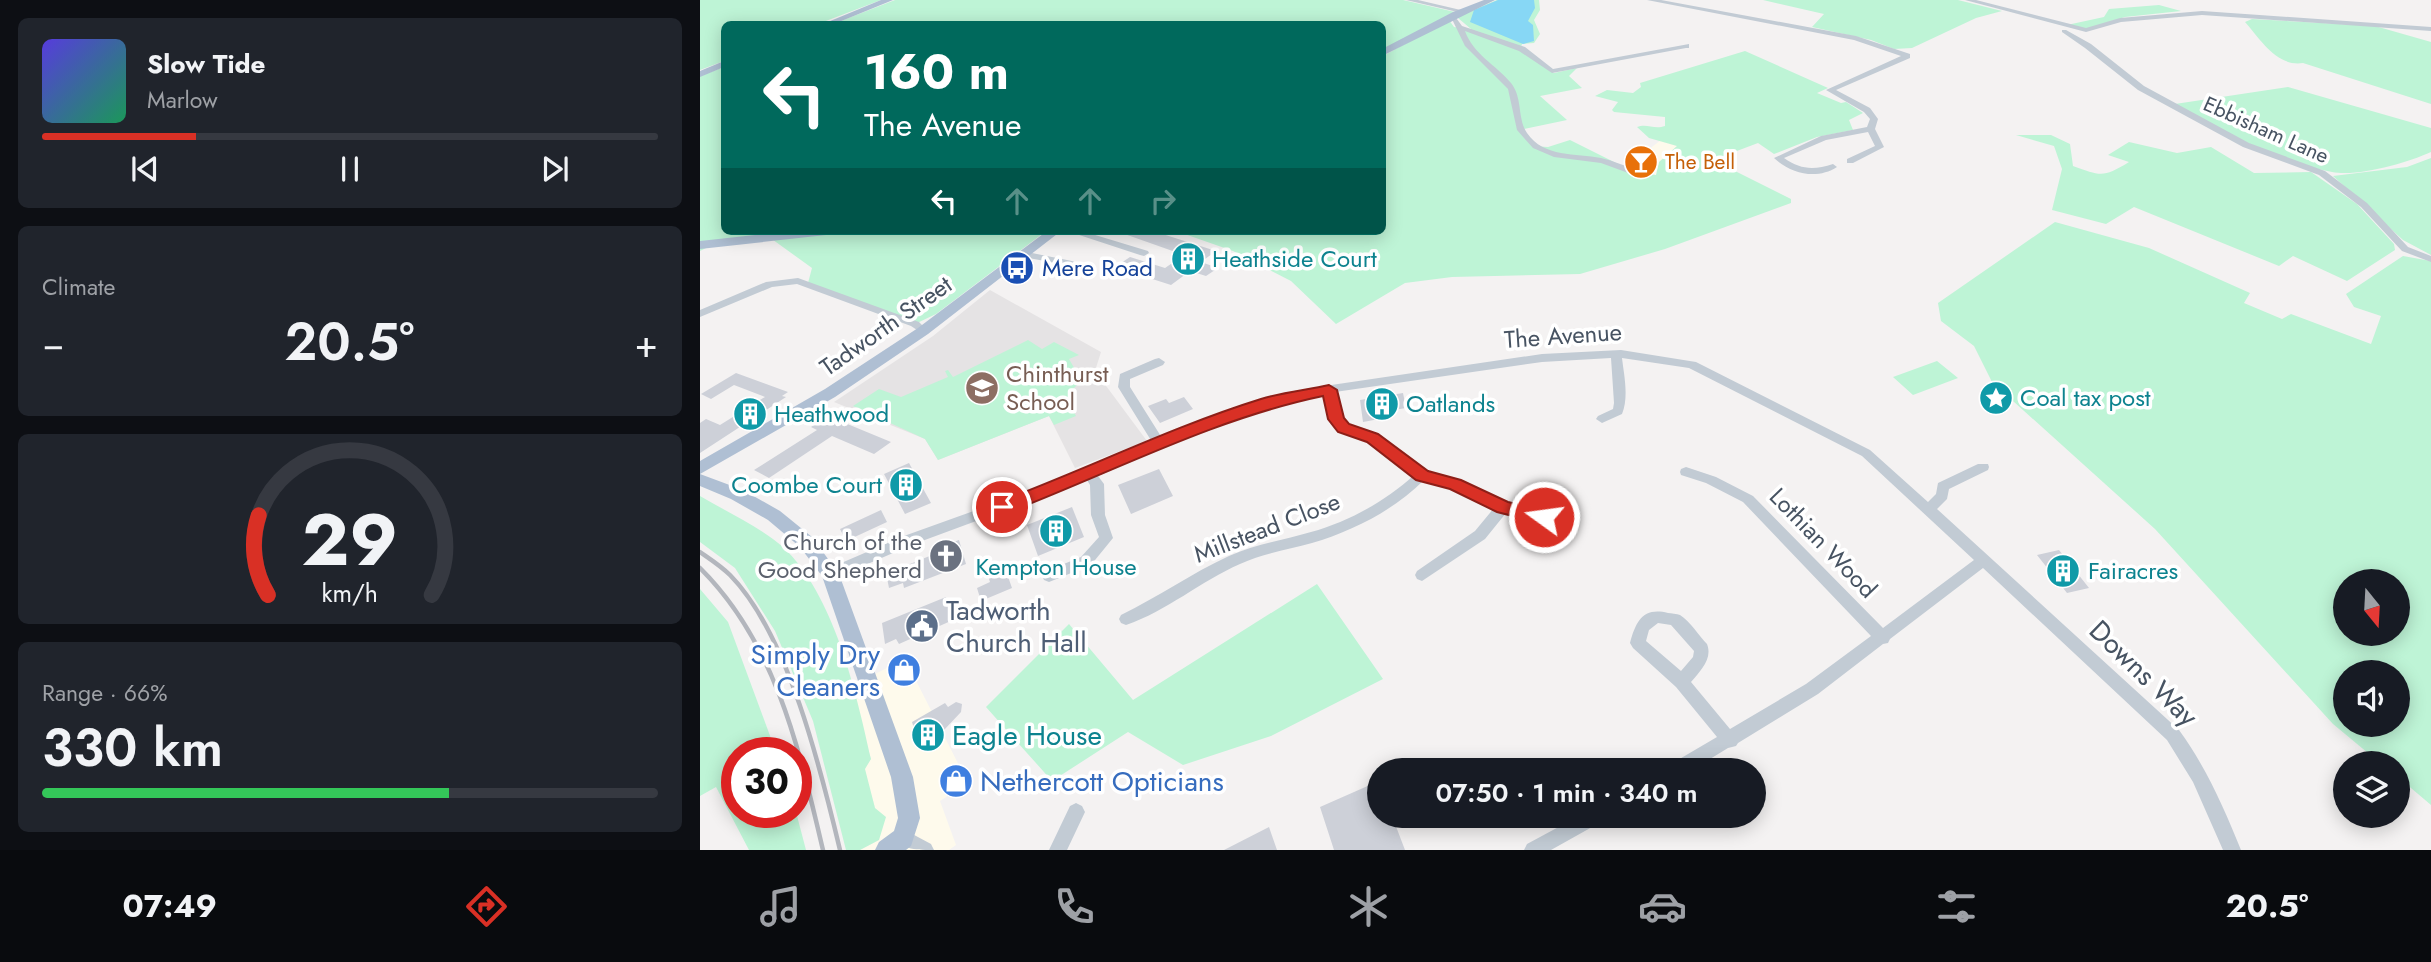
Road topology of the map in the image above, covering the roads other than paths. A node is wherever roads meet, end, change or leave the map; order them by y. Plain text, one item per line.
1 (889, 0) edge
2 (1409, 0) edge
3 (1464, 0) edge
4 (1491, 0) edge
5 (1650, 0) edge
6 (1968, 0) edge
7 (1451, 12) junction
8 (835, 21) edge
9 (1460, 27) junction
10 (2431, 29) edge
11 (2086, 30) junction
12 (2073, 31) junction
13 (2080, 40) junction
14 (1686, 46) dead end
15 (1386, 51) edge
16 (721, 65) edge
17 (700, 74) edge
18 (1871, 130) junction
19 (1850, 161) dead end
20 (1833, 167) dead end
21 (1633, 172) dead end
22 (792, 235) edge
23 (1049, 235) edge
24 (1085, 235) edge
25 (714, 244) junction
26 (700, 245) edge
27 (700, 251) edge
28 (1144, 253) dead end
29 (1022, 254) junction
30 (2431, 259) edge
31 (1083, 268) dead end
32 (700, 314) edge
33 (923, 331) junction
34 (1616, 354) junction
35 (1159, 362) dead end
36 (1329, 390) junction
37 (1602, 419) dead end
38 (1160, 444) junction
39 (1983, 467) dead end
40 (700, 468) edge
41 (1686, 472) dead end
42 (1090, 474) junction
43 (1422, 475) junction
44 (700, 480) edge
45 (1503, 507) junction
46 (1928, 510) junction
47 (1544, 517) dead end
48 (1984, 560) junction
49 (830, 574) junction
50 (1422, 575) dead end
51 (1049, 576) dead end
52 (1126, 619) dead end
53 (1883, 638) junction
54 (1682, 682) dead end
55 (1730, 741) junction
56 (1699, 758) edge
57 (1076, 812) dead end
58 (1573, 828) edge
59 (895, 844) edge
60 (925, 850) edge
61 (1058, 850) edge
62 (1533, 850) edge
63 (2232, 850) edge

1 - 8 main road
2 - 7 street
3 - 7 street
4 - 7 main road
5 - 18 street
6 - 12 street, Ebbisham Lane
7 - 9 street
7 - 15 main road
9 - 14 street
9 - 21 street
10 - 11 street
11 - 12 street, Ebbisham Lane
11 - 13 street
12 - 13 street, Ebbisham Lane
13 - 30 street, Ebbisham Lane
16 - 17 main road
18 - 19 street
18 - 20 street
22 - 25 main road
23 - 29 main road, Tadworth Street
24 - 28 street
25 - 26 main road
25 - 27 street
29 - 31 street
29 - 33 main road, Tadworth Street
32 - 33 street
33 - 40 main road, Tadworth Street
34 - 36 street, The Avenue
34 - 37 street
34 - 46 street, The Avenue
35 - 38 street
36 - 38 street, The Avenue
36 - 43 street
38 - 42 street, The Avenue
39 - 46 street
41 - 53 street, Lothian Wood
42 - 49 street, The Avenue
42 - 51 street
43 - 45 street
43 - 52 street, Millstead Close
44 - 49 main road
45 - 47 street
45 - 50 street
46 - 48 street, The Avenue
48 - 53 street
48 - 63 street, Downs Way
49 - 59 main road
53 - 55 street
54 - 55 street
55 - 56 street
57 - 61 street
58 - 62 street
59 - 60 street

